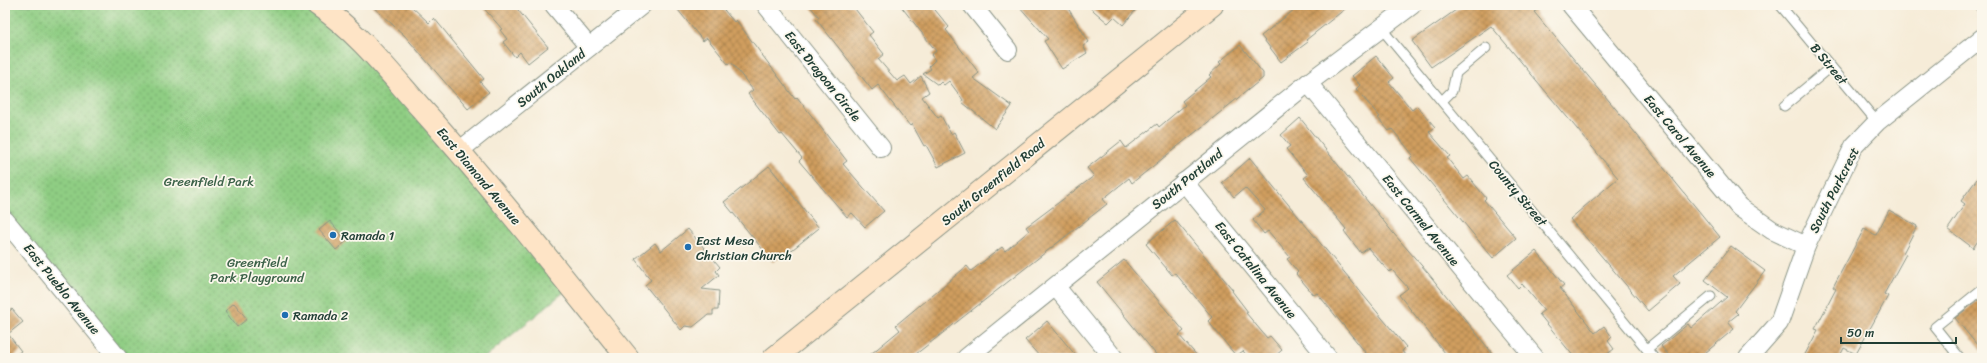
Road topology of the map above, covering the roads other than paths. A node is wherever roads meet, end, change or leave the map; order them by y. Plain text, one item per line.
1 (318, 5) edge
2 (554, 5) edge
3 (642, 5) edge
4 (766, 5) edge
5 (972, 5) edge
6 (1212, 5) edge
7 (1412, 5) edge
8 (1571, 5) edge
9 (1780, 5) edge
10 (1979, 5) edge
11 (1982, 9) edge
12 (1381, 28) junction
13 (1982, 38) edge
14 (589, 47) junction
15 (1486, 48) dead end
16 (1008, 50) dead end
17 (1831, 67) junction
18 (1308, 82) junction
19 (1442, 101) junction
20 (1784, 106) dead end
21 (1878, 122) junction
22 (881, 148) dead end
23 (459, 151) junction
24 (1184, 182) junction
25 (5, 220) edge
26 (1806, 246) junction
27 (1056, 287) junction
28 (1982, 289) edge
29 (1711, 296) dead end
30 (1647, 349) junction
31 (118, 358) edge
32 (628, 358) edge
33 (774, 358) edge
34 (966, 358) edge
35 (1114, 358) edge
36 (1328, 358) edge
37 (1535, 358) edge
38 (1654, 358) edge
39 (1748, 358) edge
40 (1960, 358) edge

1 - 23 main road, East Diamond Avenue
2 - 14 street
3 - 14 street, South Oakland
4 - 22 street, East Dragoon Circle
5 - 16 street
6 - 33 main road, South Greenfield Road
7 - 12 street, South Portland
8 - 26 street, East Carol Avenue
9 - 17 lane, B Street
10 - 11 lane
12 - 18 street, South Portland
12 - 19 lane, County Street
13 - 21 street, South Parkcrest
14 - 23 street, South Oakland
15 - 19 lane
17 - 20 lane
17 - 21 lane, B Street
18 - 24 street, South Portland
18 - 37 street, East Carmel Avenue
19 - 30 lane, County Street
21 - 26 street, South Parkcrest
23 - 32 main road, East Diamond Avenue
24 - 27 street, South Portland
24 - 36 street, East Catalina Avenue
25 - 31 street, East Pueblo Avenue
26 - 39 street, South Parkcrest
27 - 34 street, South Portland
27 - 35 street
28 - 40 lane
29 - 30 lane
30 - 38 lane, County Street

